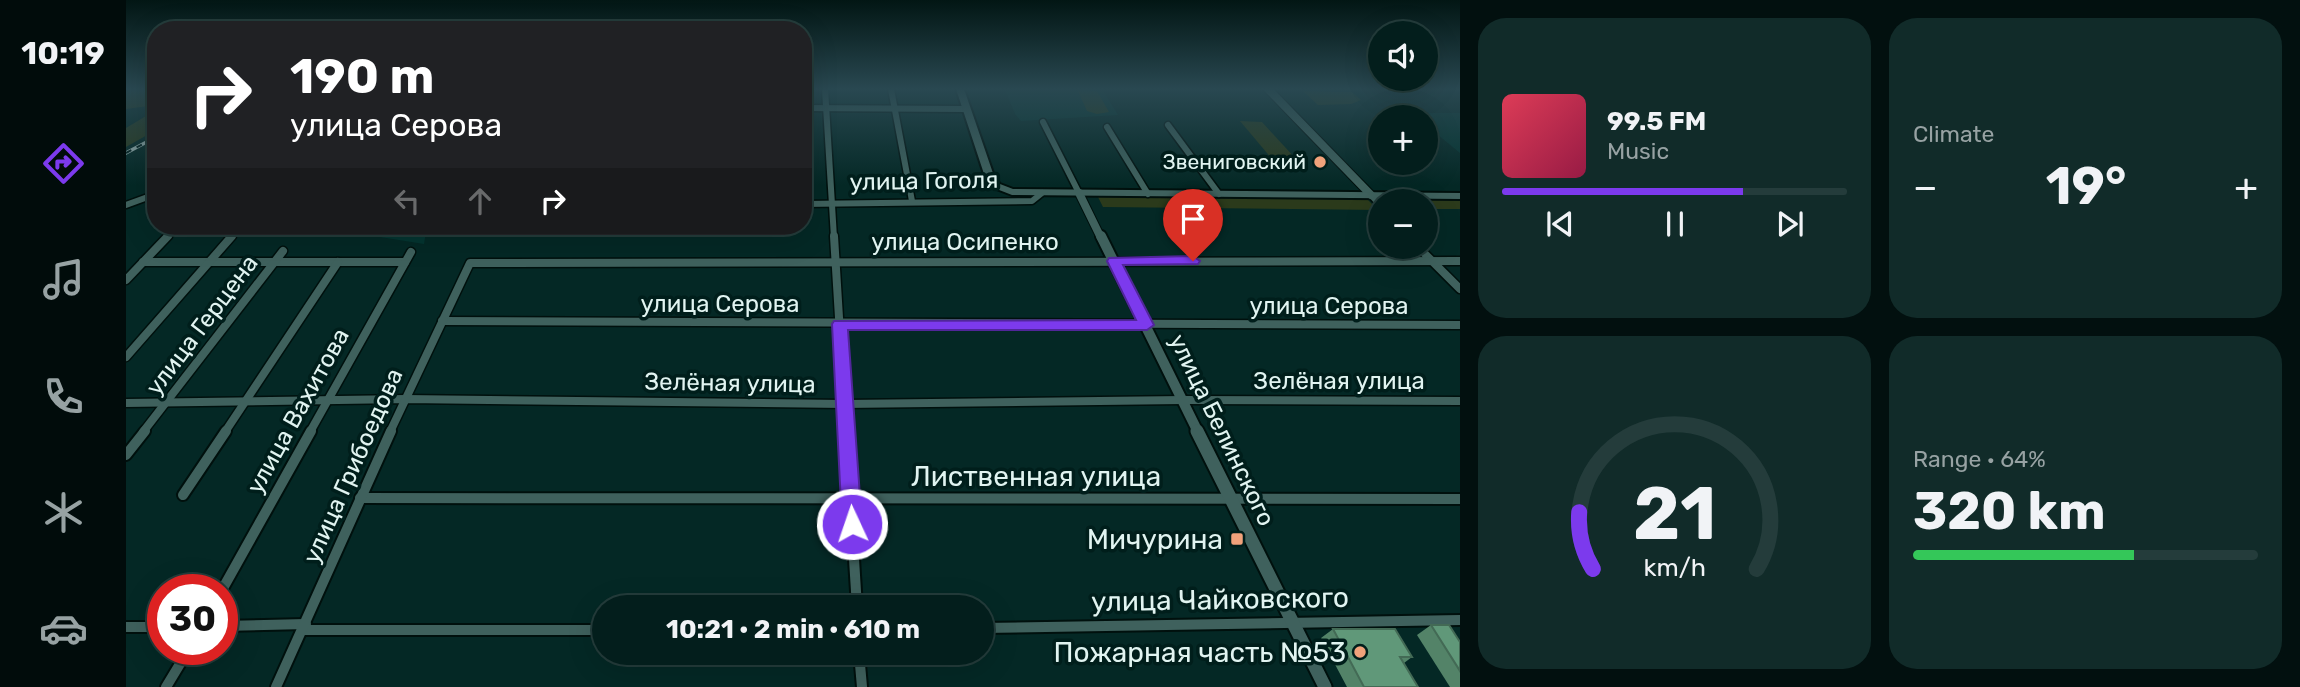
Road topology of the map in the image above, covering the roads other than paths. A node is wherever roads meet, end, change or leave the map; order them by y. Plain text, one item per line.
1 (827, 121) edge
2 (897, 121) edge
3 (971, 121) edge
4 (1299, 121) edge
5 (1043, 122) dead end
6 (1168, 125) dead end
7 (1107, 127) dead end
8 (1368, 192) edge
9 (1042, 193) junction
10 (1079, 193) junction
11 (1148, 194) junction
12 (1219, 194) junction
13 (1368, 195) edge
14 (1438, 196) edge
15 (1460, 196) edge
16 (147, 197) edge
17 (912, 201) junction
18 (812, 204) edge
19 (832, 204) junction
20 (126, 205) edge
21 (169, 235) edge
22 (233, 235) edge
23 (283, 251) dead end
24 (411, 252) dead end
25 (1114, 261) junction
26 (1431, 261) junction
27 (1460, 261) edge
28 (143, 262) junction
29 (208, 262) junction
30 (273, 262) junction
31 (338, 262) junction
32 (405, 262) junction
33 (836, 262) junction
34 (470, 264) joint
35 (126, 280) edge
36 (1460, 289) edge
37 (442, 321) junction
38 (839, 324) junction
39 (1147, 325) junction
40 (1460, 325) edge
41 (126, 357) edge
42 (405, 399) junction
43 (1183, 400) junction
44 (1460, 401) edge
45 (167, 402) junction
46 (246, 402) junction
47 (326, 402) junction
48 (126, 403) edge
49 (844, 404) junction
50 (126, 455) edge
51 (183, 495) dead end
52 (850, 497) junction
53 (360, 498) junction
54 (1460, 499) edge
55 (1233, 500) junction
56 (231, 574) edge
57 (856, 595) edge
58 (1460, 620) edge
59 (1292, 621) junction
60 (238, 626) edge
61 (126, 627) edge
62 (147, 627) edge
63 (305, 627) junction
64 (994, 628) edge
65 (592, 630) edge
66 (179, 665) edge
67 (860, 665) edge
68 (166, 687) edge
69 (276, 687) edge
70 (862, 687) edge
71 (1325, 687) edge

1 - 19 street
2 - 17 street
3 - 9 main road, улица Гоголя
4 - 8 street
5 - 10 street
6 - 12 street
7 - 11 street
9 - 10 main road, улица Гоголя
9 - 17 street, улица Гоголя
10 - 11 main road, улица Гоголя
10 - 25 street, улица Белинского
11 - 12 main road, улица Гоголя
12 - 13 main road, улица Гоголя
14 - 15 main road, улица Гоголя
16 - 20 street
17 - 19 street, улица Гоголя
18 - 19 street, улица Гоголя
19 - 33 street
21 - 28 street
22 - 29 street
23 - 30 street, улица Герцена
24 - 32 street, улица Вахитова
25 - 26 street, улица Осипенко
25 - 33 street, улица Осипенко
25 - 39 street, улица Белинского
26 - 27 street, улица Осипенко
26 - 36 street
28 - 29 street
28 - 35 street
29 - 30 street
29 - 41 street
30 - 31 street
30 - 45 street, улица Герцена
31 - 32 street
31 - 46 street
32 - 47 street, улица Вахитова
33 - 34 street, улица Осипенко
33 - 38 street
34 - 37 street, улица Грибоедова
37 - 38 street, улица Серова
37 - 42 street, улица Грибоедова
38 - 39 street, улица Серова
38 - 49 street
39 - 40 street, улица Серова
39 - 43 street, улица Белинского
42 - 47 street, Зелёная улица
42 - 49 street, Зелёная улица
42 - 53 street, улица Грибоедова
43 - 44 street, Зелёная улица
43 - 49 street, Зелёная улица
43 - 55 street, улица Белинского
45 - 46 street, Зелёная улица
45 - 48 street, Зелёная улица
45 - 50 street, улица Герцена
46 - 47 street, Зелёная улица
46 - 51 street
47 - 56 street, улица Вахитова
49 - 52 street
52 - 53 street, Лиственная улица
52 - 55 street, Лиственная улица
52 - 57 street
53 - 63 street, улица Грибоедова
54 - 55 street, Лиственная улица
55 - 59 street, улица Белинского
58 - 59 street, улица Чайковского
59 - 64 street, улица Чайковского
59 - 71 street, улица Белинского
60 - 63 street
61 - 62 street
63 - 65 street
63 - 69 street, улица Грибоедова
66 - 68 street
67 - 70 street

